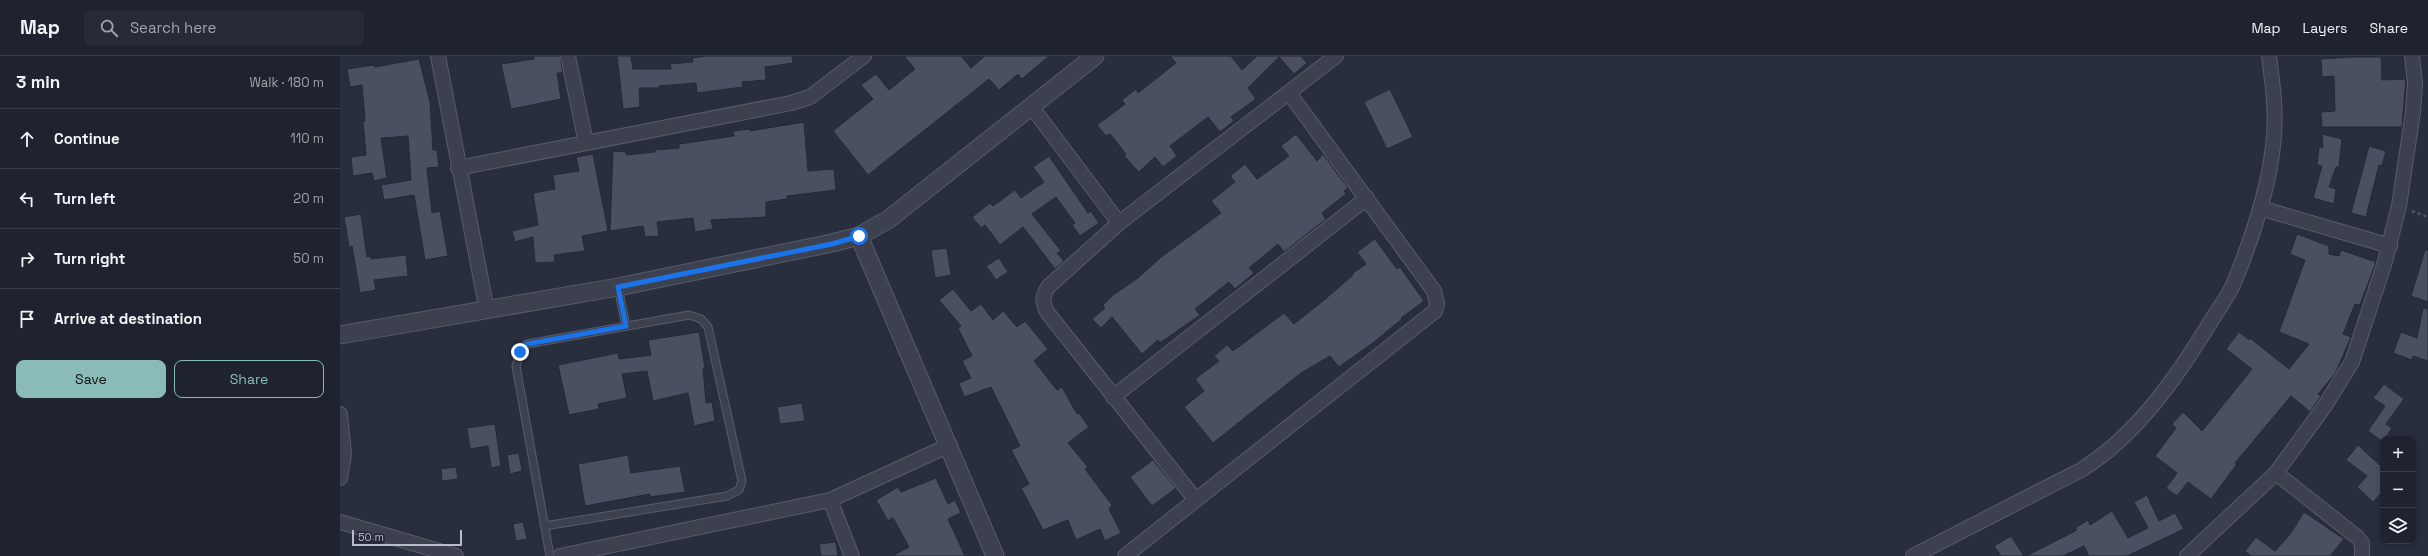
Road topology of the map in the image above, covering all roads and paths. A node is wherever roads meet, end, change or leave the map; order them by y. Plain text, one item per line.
1 (438, 56) edge
2 (568, 56) edge
3 (864, 56) edge
4 (1095, 56) edge
5 (1336, 56) edge
6 (2269, 56) edge
7 (2412, 56) edge
8 (1289, 93) junction
9 (1031, 106) junction
10 (586, 143) junction
11 (458, 168) junction
12 (1367, 198) junction
13 (2260, 208) junction
14 (1120, 223) junction
15 (859, 236) junction
16 (2390, 246) junction
17 (618, 287) junction
18 (487, 311) junction
19 (626, 326) junction
20 (340, 335) edge
21 (1113, 397) junction
22 (340, 414) edge
23 (950, 446) junction
24 (2276, 473) junction
25 (340, 478) edge
26 (1195, 499) junction
27 (830, 500) junction
28 (340, 522) edge
29 (544, 526) junction
30 (1929, 552) edge
31 (441, 554) edge
32 (456, 556) edge
33 (550, 556) edge
34 (560, 556) edge
35 (852, 556) edge
36 (995, 556) edge
37 (1125, 556) edge
38 (1913, 556) edge
39 (2187, 556) edge
40 (2362, 556) edge

1 - 11 street
2 - 10 street
3 - 10 street
4 - 9 street
5 - 8 street
6 - 13 street
7 - 16 street
8 - 12 street
8 - 14 street
9 - 14 street
9 - 15 street
10 - 11 street
11 - 18 street
12 - 21 street
12 - 26 street
13 - 16 street
13 - 30 street
14 - 21 street
15 - 17 street
15 - 23 street
16 - 24 street
17 - 18 street
17 - 19 lane
18 - 20 street
19 - 29 lane
19 - 29 lane
21 - 26 street
22 - 25 street
23 - 27 street
23 - 36 street
24 - 39 street
24 - 40 street
26 - 37 street
27 - 34 street
27 - 35 street
28 - 31 street
29 - 33 lane
30 - 38 street
31 - 32 street

